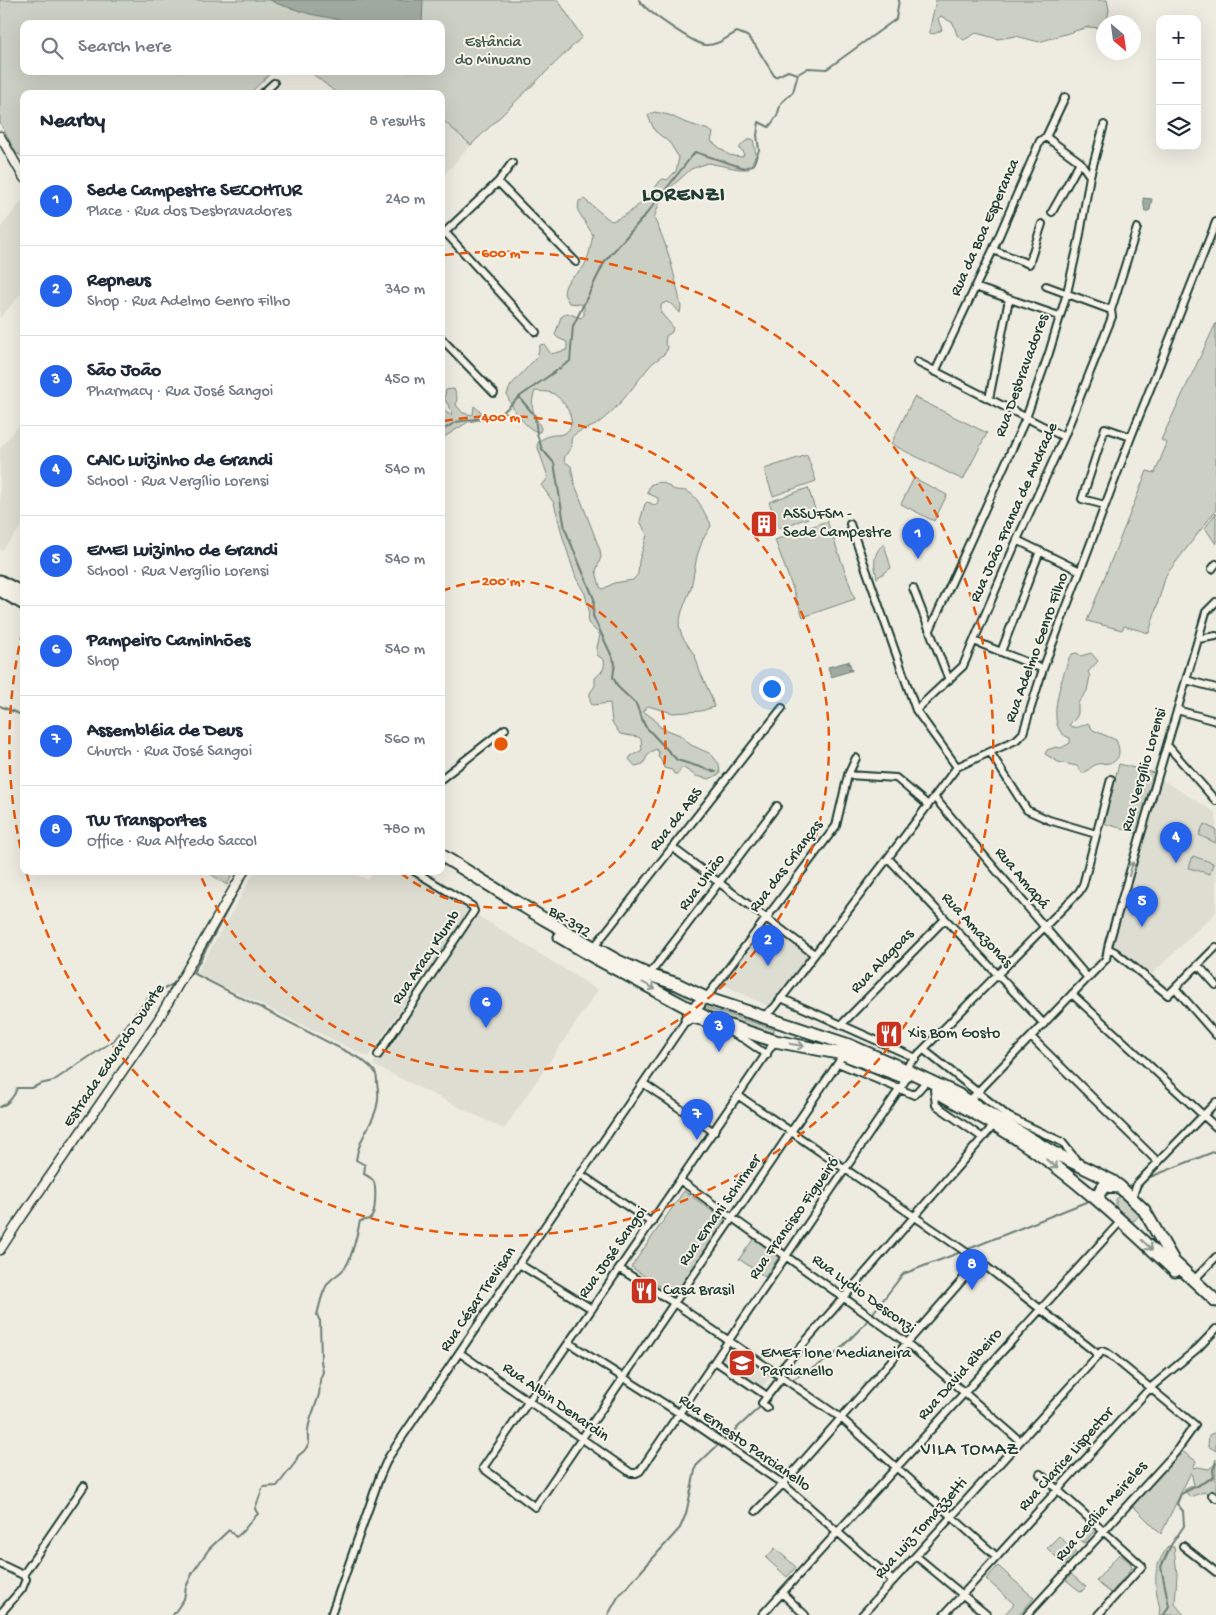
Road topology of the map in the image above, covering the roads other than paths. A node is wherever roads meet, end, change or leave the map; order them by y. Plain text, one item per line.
1 (274, 83) dead end
2 (266, 90) edge
3 (1065, 97) dead end
4 (1104, 124) dead end
5 (0, 136) edge
6 (1046, 137) junction
7 (1080, 162) junction
8 (512, 163) dead end
9 (20, 171) edge
10 (1090, 176) junction
11 (498, 182) junction
12 (1052, 212) dead end
13 (1216, 222) edge
14 (1042, 224) dead end
15 (1137, 228) dead end
16 (445, 232) edge
17 (445, 236) edge
18 (993, 250) junction
19 (576, 262) dead end
20 (1046, 286) dead end
21 (975, 287) junction
22 (1067, 293) junction
23 (1009, 299) junction
24 (1111, 310) junction
25 (1060, 316) junction
26 (536, 332) dead end
27 (445, 342) edge
28 (917, 362) dead end
29 (935, 372) junction
30 (494, 393) dead end
31 (989, 399) junction
32 (1026, 418) junction
33 (1064, 437) junction
34 (1131, 437) junction
35 (1105, 505) junction
36 (850, 524) dead end
37 (1017, 540) junction
38 (1040, 551) junction
39 (1080, 572) junction
40 (0, 581) edge
41 (913, 588) dead end
42 (0, 590) edge
43 (20, 592) edge
44 (20, 602) edge
45 (1216, 602) edge
46 (930, 630) junction
47 (1216, 636) edge
48 (1198, 640) junction
49 (974, 641) junction
50 (1001, 652) junction
51 (1043, 669) junction
52 (949, 680) junction
53 (1186, 680) junction
54 (1216, 688) edge
55 (782, 708) dead end
56 (916, 710) junction
57 (1177, 710) junction
58 (1216, 721) edge
59 (505, 729) dead end
60 (1167, 745) junction
61 (990, 752) junction
62 (856, 758) dead end
63 (957, 767) junction
64 (848, 775) junction
65 (445, 776) edge
66 (1111, 779) dead end
67 (934, 797) junction
68 (1216, 801) edge
69 (928, 805) junction
70 (777, 806) dead end
71 (1096, 834) junction
72 (673, 848) junction
73 (445, 857) edge
74 (888, 858) junction
75 (445, 865) edge
76 (242, 875) edge
77 (421, 875) edge
78 (720, 884) junction
79 (766, 918) junction
80 (945, 918) junction
81 (1044, 927) junction
82 (594, 947) junction
83 (1216, 947) edge
84 (1109, 950) junction
85 (814, 954) junction
86 (1198, 965) junction
87 (650, 975) junction
88 (998, 975) junction
89 (1088, 978) junction
90 (1216, 985) edge
91 (1174, 988) junction
92 (1072, 994) junction
93 (781, 998) junction
94 (698, 1006) junction
95 (774, 1008) junction
96 (759, 1016) junction
97 (778, 1022) junction
98 (1044, 1024) junction
99 (841, 1025) junction
100 (1216, 1034) edge
101 (762, 1037) junction
102 (1031, 1037) junction
103 (775, 1041) junction
104 (924, 1050) junction
105 (378, 1054) dead end
106 (767, 1054) junction
107 (841, 1058) junction
108 (916, 1058) junction
109 (906, 1074) junction
110 (643, 1083) junction
111 (923, 1085) junction
112 (900, 1089) junction
113 (934, 1090) junction
114 (977, 1092) junction
115 (739, 1096) junction
116 (969, 1101) junction
117 (1216, 1102) edge
118 (1203, 1115) junction
119 (994, 1125) junction
120 (1216, 1127) edge
121 (714, 1132) junction
122 (792, 1132) junction
123 (983, 1138) junction
124 (1066, 1152) junction
125 (1158, 1162) junction
126 (846, 1169) junction
127 (580, 1174) junction
128 (681, 1182) junction
129 (1137, 1184) junction
130 (1120, 1187) junction
131 (1132, 1198) junction
132 (1100, 1201) junction
133 (1144, 1210) junction
134 (916, 1217) junction
135 (732, 1219) junction
136 (652, 1223) junction
137 (1124, 1224) junction
138 (0, 1250) edge
139 (786, 1256) junction
140 (1216, 1257) edge
141 (979, 1262) junction
142 (519, 1264) junction
143 (620, 1269) junction
144 (1193, 1281) junction
145 (845, 1297) junction
146 (1216, 1302) edge
147 (674, 1303) junction
148 (1040, 1308) junction
149 (592, 1310) junction
150 (1216, 1310) edge
151 (1216, 1329) edge
152 (728, 1341) junction
153 (907, 1342) junction
154 (569, 1343) junction
155 (460, 1353) junction
156 (1100, 1353) junction
157 (715, 1361) junction
158 (779, 1376) junction
159 (623, 1378) junction
160 (1150, 1388) junction
161 (964, 1392) junction
162 (767, 1396) junction
163 (529, 1402) junction
164 (767, 1408) dead end
165 (679, 1413) junction
166 (841, 1418) junction
167 (582, 1439) junction
168 (1020, 1441) junction
169 (896, 1467) junction
170 (636, 1474) joint
171 (1040, 1474) dead end
172 (783, 1484) junction
173 (84, 1486) dead end
174 (1058, 1489) junction
175 (535, 1507) joint
176 (756, 1511) dead end
177 (952, 1516) junction
178 (1104, 1531) junction
179 (838, 1532) junction
180 (1183, 1546) dead end
181 (916, 1556) junction
182 (997, 1557) junction
183 (0, 1564) edge
184 (1216, 1572) edge
185 (24, 1575) junction
186 (893, 1581) junction
187 (782, 1593) junction
188 (962, 1594) junction
189 (0, 1614) edge
190 (331, 1615) edge
191 (762, 1615) edge
192 (805, 1615) edge
193 (862, 1615) edge
194 (944, 1615) edge
195 (987, 1615) edge
196 (1027, 1615) edge
197 (1098, 1615) edge

1 - 2 street
3 - 6 street, Rua da Boa Esperanca
4 - 10 street, Rua Desbravadores
5 - 9 street
6 - 7 street
6 - 18 street, Rua da Boa Esperanca
7 - 10 street
7 - 12 street
8 - 11 street
10 - 22 street, Rua Desbravadores
11 - 16 street
11 - 19 street
13 - 34 street, Rua Adelmo Genro Filho
14 - 18 street
15 - 24 street, Rua João Franca de Andrade
17 - 26 street
18 - 21 street, Rua da Boa Esperanca
20 - 22 street
21 - 23 street
21 - 29 street, Rua da Boa Esperanca
22 - 24 street
22 - 25 street, Rua Desbravadores
23 - 25 street
23 - 31 street
24 - 33 street, Rua João Franca de Andrade
25 - 32 street, Rua Desbravadores
27 - 30 street
28 - 29 street
29 - 31 street
31 - 32 street
32 - 33 street
32 - 46 street, Rua Desbravadores
33 - 37 street, Rua João Franca de Andrade
34 - 35 street, Rua Adelmo Genro Filho
34 - 35 street
35 - 39 street, Rua Adelmo Genro Filho
36 - 56 street
37 - 38 street
37 - 49 street, Rua João Franca de Andrade
38 - 39 street
38 - 50 street
39 - 51 street, Rua Adelmo Genro Filho
40 - 43 highway
41 - 46 street
42 - 44 highway
45 - 48 street, Rua Vergílio Lorensi
46 - 52 street
47 - 48 street
48 - 53 street, Rua Vergílio Lorensi
49 - 50 street
49 - 52 street, Rua João Franca de Andrade
50 - 51 street
51 - 61 street, Rua Adelmo Genro Filho
52 - 56 street, Rua João Franca de Andrade
53 - 54 street
53 - 57 street, Rua Vergílio Lorensi
55 - 72 street, Rua da ABS
56 - 63 street
57 - 58 street
57 - 60 street, Rua Vergílio Lorensi
59 - 65 street
60 - 68 street
84 -> 60 street, Rua Vergílio Lorensi
61 - 63 street, Rua Adelmo Genro Filho
61 - 71 street
62 - 64 street, Rua das Crianças
63 - 67 street, Rua Adelmo Genro Filho
64 - 69 street
64 - 79 street, Rua das Crianças
66 - 71 street, Rua Francisco Figueiró
67 - 69 street, Rua Adelmo Genro Filho
67 - 81 street, Rua Amapá
69 - 74 street, Rua Adelmo Genro Filho
70 - 78 street, Rua União
71 - 81 street, Rua Francisco Figueiró
72 - 78 street
72 - 82 street, Rua da ABS
73 - 82 highway, BR-392
74 - 80 street, Rua Amazonas
74 - 85 street, Rua Adelmo Genro Filho
75 -> 94 highway, BR-392
76 - 138 street, Estrada Eduardo Duarte
77 - 105 street, Rua Aracy Klumb
78 - 79 street
78 - 87 street, Rua União
79 - 85 street
79 - 94 street, Rua das Crianças
80 - 88 street, Rua Amazonas
80 - 99 street, Rua Alagoas
81 - 88 street, Rua Francisco Figueiró
81 - 89 street, Rua Amapá
82 - 87 highway, BR-392
83 - 86 street
84 - 89 street
84 - 91 street
85 - 93 street, Rua Adelmo Genro Filho
86 - 90 street
86 - 91 street
87 - 94 highway, BR-392
88 - 98 street, Rua Amazonas
88 - 104 street, Rua Francisco Figueiró
89 - 92 street
91 - 100 street
92 - 98 street
92 - 118 street
93 - 95 street, Rua Adelmo Genro Filho
93 - 99 street
94 - 96 highway, BR-392
94 - 101 highway, BR-392
94 - 106 street
94 - 110 street, Rua César Trevisan
95 - 96 street, Rua Adelmo Genro Filho
95 - 97 street
96 - 97 highway, BR-392
97 - 103 highway
97 - 109 highway, BR-392
98 - 102 street
99 - 108 street
101 - 103 highway, BR-392
101 - 106 street
102 - 114 street
102 - 125 street
103 - 106 street, Rua José Sangoi
103 -> 107 highway, BR-392
104 - 108 street, Rua Francisco Figueiró
104 - 114 street
106 - 115 street, Rua José Sangoi
107 - 109 highway, BR-392
107 - 112 street
107 - 122 street, Rua Ernani Schirmer
108 - 109 street, Rua Francisco Figueiró
109 - 111 highway, BR-392
109 - 112 street, Rua Francisco Figueiró
109 - 116 highway, BR-392
110 - 121 street
110 - 127 street, Rua César Trevisan
111 - 112 street
111 - 113 highway, BR-392
112 - 126 street, Rua Francisco Figueiró
113 - 119 highway, BR-392
113 - 123 street
114 - 116 street
114 - 124 street
115 - 121 street, Rua José Sangoi
115 - 122 street
116 - 124 highway, BR-392
117 - 118 street
118 - 120 street
118 - 125 street
119 - 123 street
119 -> 132 highway, BR-392
121 - 128 street, Rua José Sangoi
122 - 126 street
122 - 135 street, Rua Ernani Schirmer
123 - 134 street
124 - 130 highway, BR-392
125 - 129 street
126 - 134 street
126 - 139 street, Rua Francisco Figueiró
127 - 136 street
127 - 142 street, Rua César Trevisan
128 - 135 street, Rua Lydio Desconzi
128 - 136 street, Rua José Sangoi
129 - 130 street
129 - 131 street
130 - 131 highway, BR-392
130 - 132 highway
131 - 133 highway, BR-392
132 - 137 highway, BR-392
133 - 137 highway
133 - 144 highway, BR-392
134 - 141 street
134 - 145 street
135 - 139 street, Rua Lydio Desconzi
135 - 147 street, Rua Ernani Schirmer
136 - 143 street, Rua José Sangoi
137 - 148 street, Rua David Ribeiro
137 -> 150 highway, BR-392
139 - 145 street, Rua Lydio Desconzi
139 - 152 street, Rua Francisco Figueiró
140 - 144 street
141 - 148 street
141 - 153 street
142 - 149 street
142 - 155 street, Rua César Trevisan
143 - 147 street
143 - 149 street, Rua José Sangoi
144 - 146 highway, BR-392
145 - 153 street, Rua Lydio Desconzi
145 - 158 street
147 - 152 street
147 - 159 street, Rua Ernani Schirmer
148 - 156 street
148 - 161 street, Rua David Ribeiro
149 - 154 street, Rua José Sangoi
151 - 160 street, Rua Clarice Lispector
152 - 157 street, Rua Francisco Figueiró
152 - 158 street
153 - 161 street, Rua Lydio Desconzi
153 - 166 street
154 - 159 street, Rua Ernesto Parcianello
154 - 163 street, Rua José Sangoi
155 - 163 street, Rua Albin Denardin
155 - 190 street, Rua César Trevisan
156 - 160 street
156 - 168 street, Rua Luiz Tomazzetti
157 - 162 street
157 - 165 street, Rua Francisco Figueiró
158 - 162 street
158 - 166 street
159 - 165 street, Rua Ernesto Parcianello
159 - 167 street, Rua Ernani Schirmer
160 - 174 street, Rua Clarice Lispector
160 - 178 street, Rua Cecília Meireles
161 - 168 street, Rua Lydio Desconzi
161 - 169 street, Rua David Ribeiro
162 - 164 street
163 - 167 street, Rua Albin Denardin
163 - 175 street, Rua José Sangoi
165 - 170 street, Rua Francisco Figueiró
165 - 172 street, Rua Ernesto Parcianello
166 - 169 street
166 - 172 street
167 - 170 street, Rua Albin Denardin
167 - 175 street, Rua Ernani Schirmer
168 - 177 street, Rua Luiz Tomazzetti
169 - 177 street
169 - 179 street, Rua David Ribeiro
171 - 174 street
172 - 176 street
172 - 179 street, Rua Ernesto Parcianello
173 - 185 street
174 - 178 street
174 - 182 street, Rua Clarice Lispector
177 - 181 street, Rua Luiz Tomazzetti
177 - 182 street
178 - 196 street, Rua Cecília Meireles
178 - 197 street
179 - 186 street, Rua Ernesto Parcianello
179 - 187 street, Rua David Ribeiro
180 - 184 street
181 - 186 street, Rua Luiz Tomazzetti
181 - 188 street
182 - 188 street, Rua Clarice Lispector
183 - 185 street
185 - 189 street
186 - 193 street, Rua Luiz Tomazzetti
187 - 191 street, Rua David Ribeiro
187 - 192 street
188 - 194 street, Rua Clarice Lispector
188 - 195 street

